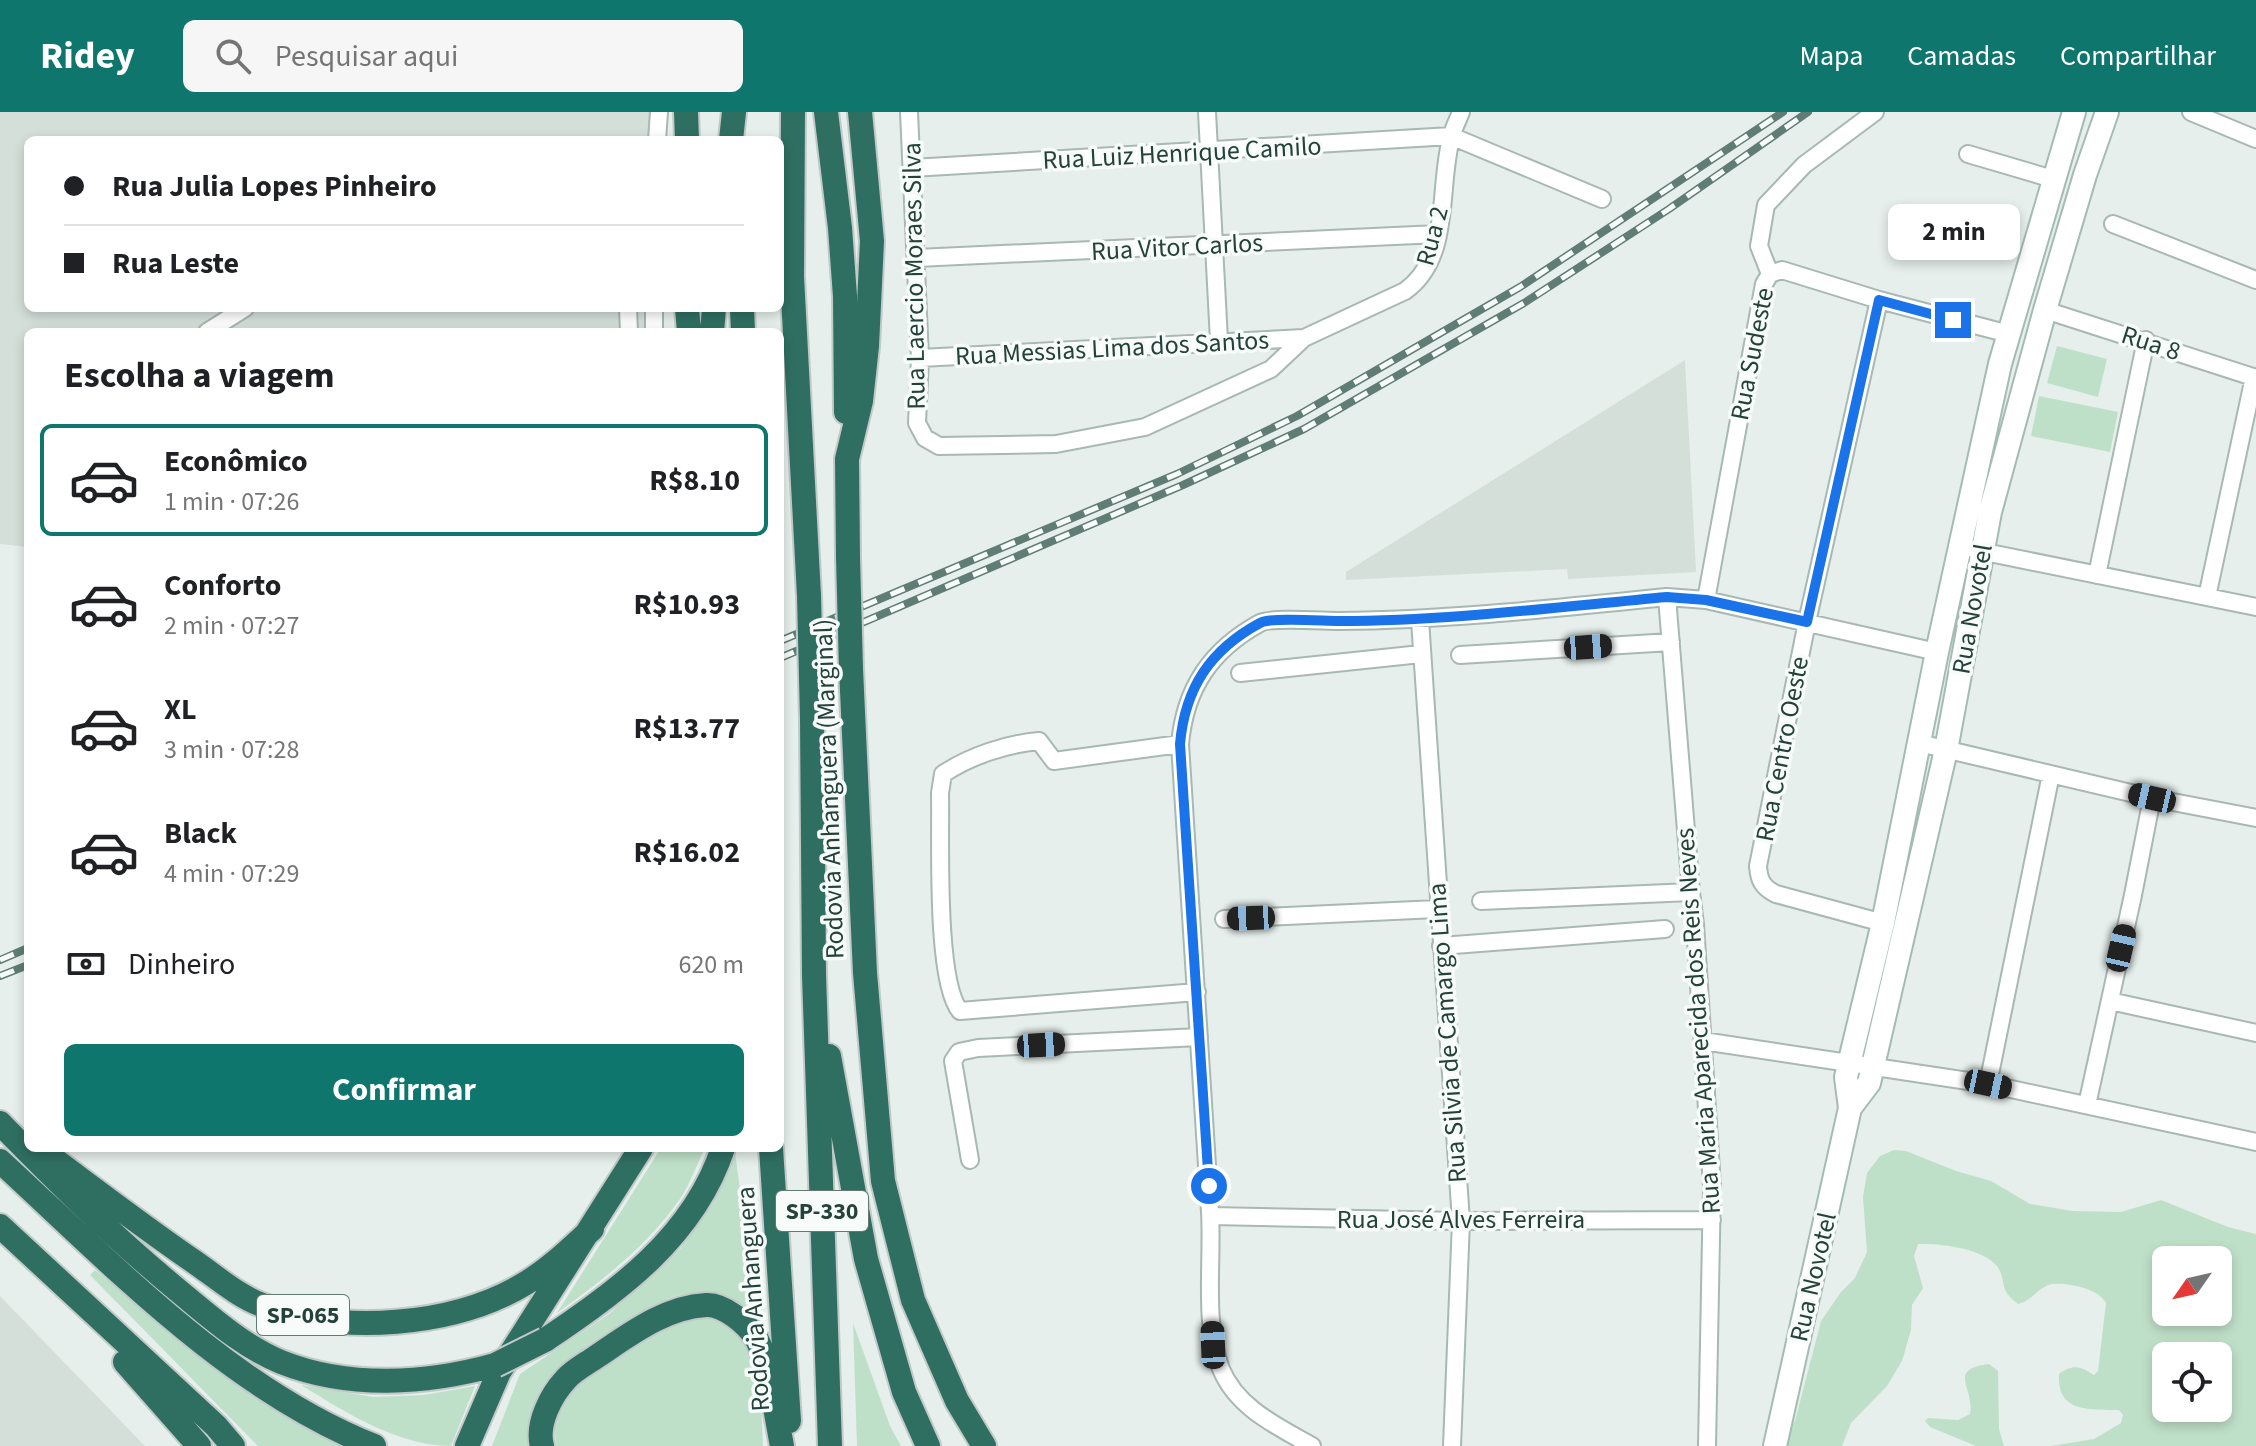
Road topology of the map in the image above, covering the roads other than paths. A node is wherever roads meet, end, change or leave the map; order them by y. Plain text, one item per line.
1 (659, 112) edge
2 (686, 112) edge
3 (735, 112) edge
4 (793, 112) edge
5 (826, 112) edge
6 (860, 112) edge
7 (909, 112) edge
8 (1207, 112) edge
9 (1461, 112) edge
10 (1875, 112) edge
11 (2074, 112) edge
12 (2107, 112) edge
13 (2191, 112) edge
14 (657, 136) edge
15 (687, 136) edge
16 (732, 136) edge
17 (737, 136) edge
18 (1451, 136) junction
19 (2256, 139) edge
20 (1210, 152) junction
21 (1968, 154) dead end
22 (912, 168) junction
23 (2053, 179) junction
24 (1602, 199) dead end
25 (2113, 224) dead end
26 (1438, 234) junction
27 (1215, 245) junction
28 (917, 258) junction
29 (2028, 268) junction
30 (1770, 274) junction
31 (2256, 280) edge
32 (1879, 300) junction
33 (2045, 310) junction
34 (239, 312) edge
35 (213, 328) edge
36 (2009, 334) junction
37 (1304, 338) junction
38 (2146, 340) junction
39 (1219, 341) junction
40 (920, 358) junction
41 (2255, 378) edge
42 (847, 459) junction
43 (1959, 547) junction
44 (1982, 552) junction
45 (2097, 575) junction
46 (1667, 597) junction
47 (2207, 597) junction
48 (1706, 600) junction
49 (2256, 607) edge
50 (1420, 620) junction
51 (1807, 622) junction
52 (1671, 642) junction
53 (1937, 652) junction
54 (1421, 654) junction
55 (1460, 655) dead end
56 (1240, 673) dead end
57 (1919, 743) junction
58 (1180, 744) junction
59 (1946, 750) junction
60 (2051, 774) junction
61 (2152, 798) junction
62 (2256, 818) edge
63 (1691, 892) junction
64 (1481, 901) dead end
65 (1437, 909) junction
66 (1224, 919) dead end
67 (1883, 923) junction
68 (1665, 929) dead end
69 (1441, 946) junction
70 (814, 975) junction
71 (1197, 992) junction
72 (2110, 1001) junction
73 (2256, 1033) edge
74 (1199, 1037) junction
75 (1703, 1041) junction
76 (1849, 1061) junction
77 (1873, 1066) junction
78 (1988, 1084) junction
79 (2087, 1105) junction
80 (1850, 1108) junction
81 (0, 1121) edge
82 (24, 1137) edge
83 (2256, 1142) edge
84 (24, 1147) edge
85 (29, 1152) edge
86 (45, 1152) edge
87 (639, 1152) edge
88 (721, 1152) edge
89 (771, 1152) edge
90 (970, 1160) dead end
91 (0, 1161) edge
92 (1211, 1216) junction
93 (1712, 1220) junction
94 (1461, 1221) junction
95 (592, 1229) junction
96 (4, 1230) edge
97 (199, 1446) edge
98 (233, 1446) edge
99 (374, 1446) edge
100 (467, 1446) edge
101 (542, 1446) edge
102 (782, 1446) edge
103 (791, 1446) edge
104 (830, 1446) edge
105 (928, 1446) edge
106 (984, 1446) edge
107 (1312, 1446) edge
108 (1452, 1446) edge
109 (1707, 1446) edge
110 (1775, 1446) edge

1 - 14 street
2 - 15 highway
3 - 16 highway
3 - 17 highway
4 - 70 highway, SP-330, bridge
5 - 42 highway
6 - 42 highway, Rodovia Anhanguera (Marginal)
7 - 22 street, Rua Laercio Moraes Silva
8 - 20 street
9 - 18 street, Rua 2
10 - 30 street, Rua Sudeste
11 - 23 street, Rua Novotel
12 - 33 street, Rua Novotel
13 - 19 street
18 - 20 street, Rua Luiz Henrique Camilo
18 - 24 street
18 - 26 street, Rua 2
20 - 22 street, Rua Luiz Henrique Camilo
20 - 27 street
21 - 23 street
22 - 28 street, Rua Laercio Moraes Silva
23 - 29 street, Rua Novotel
25 - 31 street
26 - 27 street, Rua Vitor Carlos
26 - 37 street, Rua 2
27 - 28 street, Rua Vitor Carlos
27 - 39 street
28 - 40 street, Rua Laercio Moraes Silva
29 - 33 street
29 - 36 street, Rua Novotel
30 - 32 street
30 - 48 street, Rua Sudeste
32 - 36 street
32 - 51 street, Rua Centro Oeste
33 - 36 street
33 - 38 street, Rua 8
33 - 44 street, Rua Novotel
34 - 35 street
36 - 43 street, Rua Novotel
37 - 39 street, Rua Messias Lima dos Santos
37 - 40 street, Rua Laercio Moraes Silva
38 - 41 street, Rua 8
38 - 45 street
39 - 40 street, Rua Messias Lima dos Santos
41 - 47 street
42 - 106 highway, Rodovia Anhanguera (Marginal), bridge
43 - 44 street
43 - 53 street, Rua Novotel
44 - 45 street
44 - 59 street, Rua Novotel
45 - 47 street
46 - 48 street
46 - 50 street
46 - 52 street, Rua Maria Aparecida dos Reis Neves
47 - 49 street
48 - 51 street
50 - 54 street, Rua Silvia de Camargo Lima
50 - 58 street
51 - 53 street
51 - 67 street, Rua Centro Oeste
52 - 55 street
52 - 63 street, Rua Maria Aparecida dos Reis Neves
53 - 57 street, Rua Novotel
54 - 56 street
54 - 65 street, Rua Silvia de Camargo Lima
57 - 59 street
57 - 67 street, Rua Novotel
58 - 71 street
58 - 71 street
59 - 60 street
59 - 77 street, Rua Novotel
60 - 61 street
60 - 78 street
61 - 62 street
61 - 72 street
63 - 64 street
63 - 75 street, Rua Maria Aparecida dos Reis Neves
65 - 66 street
65 - 69 street, Rua Silvia de Camargo Lima
67 - 76 street, Rua Novotel
68 - 69 street
69 - 94 street, Rua Silvia de Camargo Lima
70 - 104 highway, SP-330
70 - 105 highway
71 - 74 street
72 - 73 street
72 - 79 street
74 - 90 street
74 - 92 street
75 - 76 street
75 - 93 street, Rua Maria Aparecida dos Reis Neves
76 - 77 street
76 - 80 street, Rua Novotel
77 - 78 street
77 - 80 street, Rua Novotel
78 - 79 street
79 - 83 street
80 - 110 street, Rua Novotel
81 - 82 highway
81 - 84 highway, bridge
85 - 88 highway, bridge
86 - 95 highway, SP-065
87 - 95 highway
89 - 103 highway, Rodovia Anhanguera / SP-330
91 - 99 highway
92 - 94 street, Rua José Alves Ferreira
92 - 107 street
93 - 94 street, Rua José Alves Ferreira
93 - 109 street, Rua Maria Aparecida dos Reis Neves
94 - 108 street, Rua Silvia de Camargo Lima
95 - 100 highway
96 - 97 highway
96 - 98 highway
101 - 102 highway

